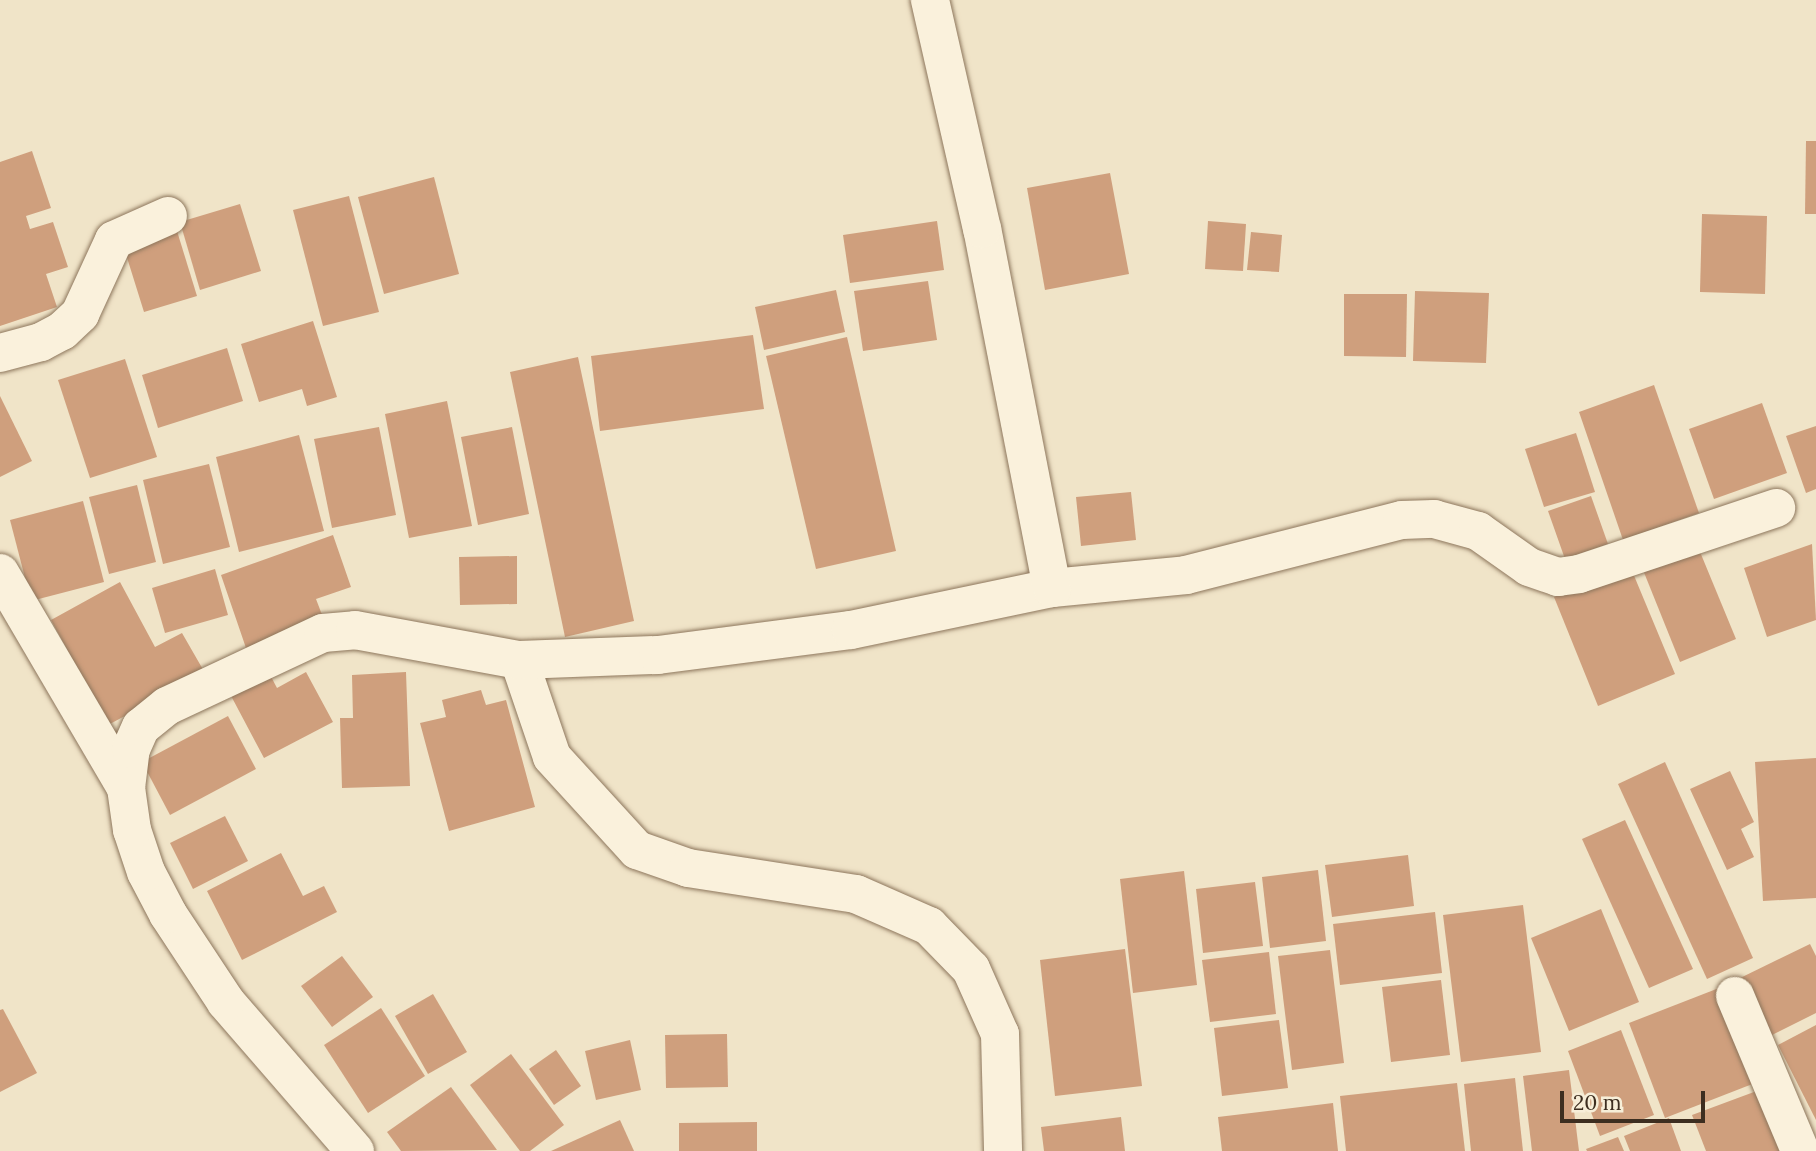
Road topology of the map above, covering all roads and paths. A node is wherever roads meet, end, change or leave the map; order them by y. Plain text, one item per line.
1 (930, 0) edge
2 (168, 216) dead end
3 (0, 353) edge
4 (1776, 508) dead end
5 (0, 573) edge
6 (1052, 588) junction
7 (519, 660) junction
8 (126, 789) junction
9 (1735, 996) dead end
10 (355, 1151) edge
11 (1003, 1151) edge
12 (1800, 1151) edge

1 - 6 street
2 - 3 street
4 - 6 street
5 - 8 street
6 - 7 street
7 - 8 street
7 - 11 street
8 - 10 street
9 - 12 street

